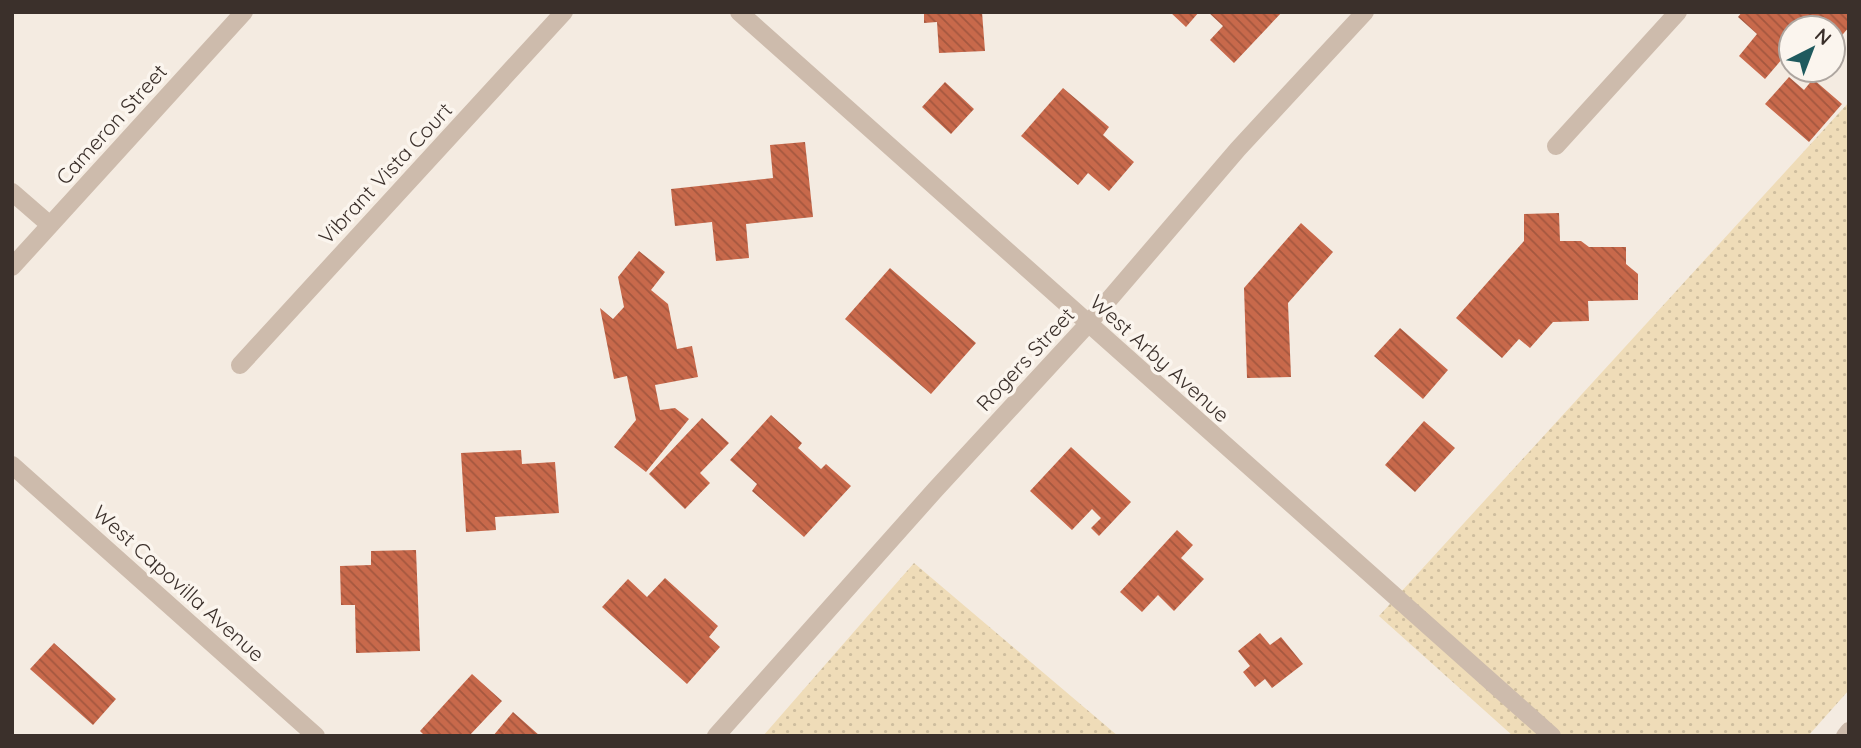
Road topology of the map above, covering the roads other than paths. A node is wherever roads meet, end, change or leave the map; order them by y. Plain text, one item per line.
1 (244, 12) edge
2 (564, 12) edge
3 (739, 12) edge
4 (1365, 12) edge
5 (1678, 12) edge
6 (1556, 146) dead end
7 (12, 192) edge
8 (50, 225) junction
9 (12, 267) edge
10 (1088, 324) junction
11 (240, 365) dead end
12 (12, 465) edge
13 (1849, 731) edge
14 (316, 736) edge
15 (716, 736) edge
16 (1552, 736) edge
17 (1845, 736) edge

1 - 8 street, Cameron Street
2 - 11 street, Vibrant Vista Court
3 - 10 street, West Arby Avenue
4 - 10 street, Rogers Street
5 - 6 street
7 - 8 street
8 - 9 street, Cameron Street
10 - 15 street, Rogers Street
10 - 16 street, West Arby Avenue
12 - 14 street, West Capovilla Avenue
13 - 17 street

